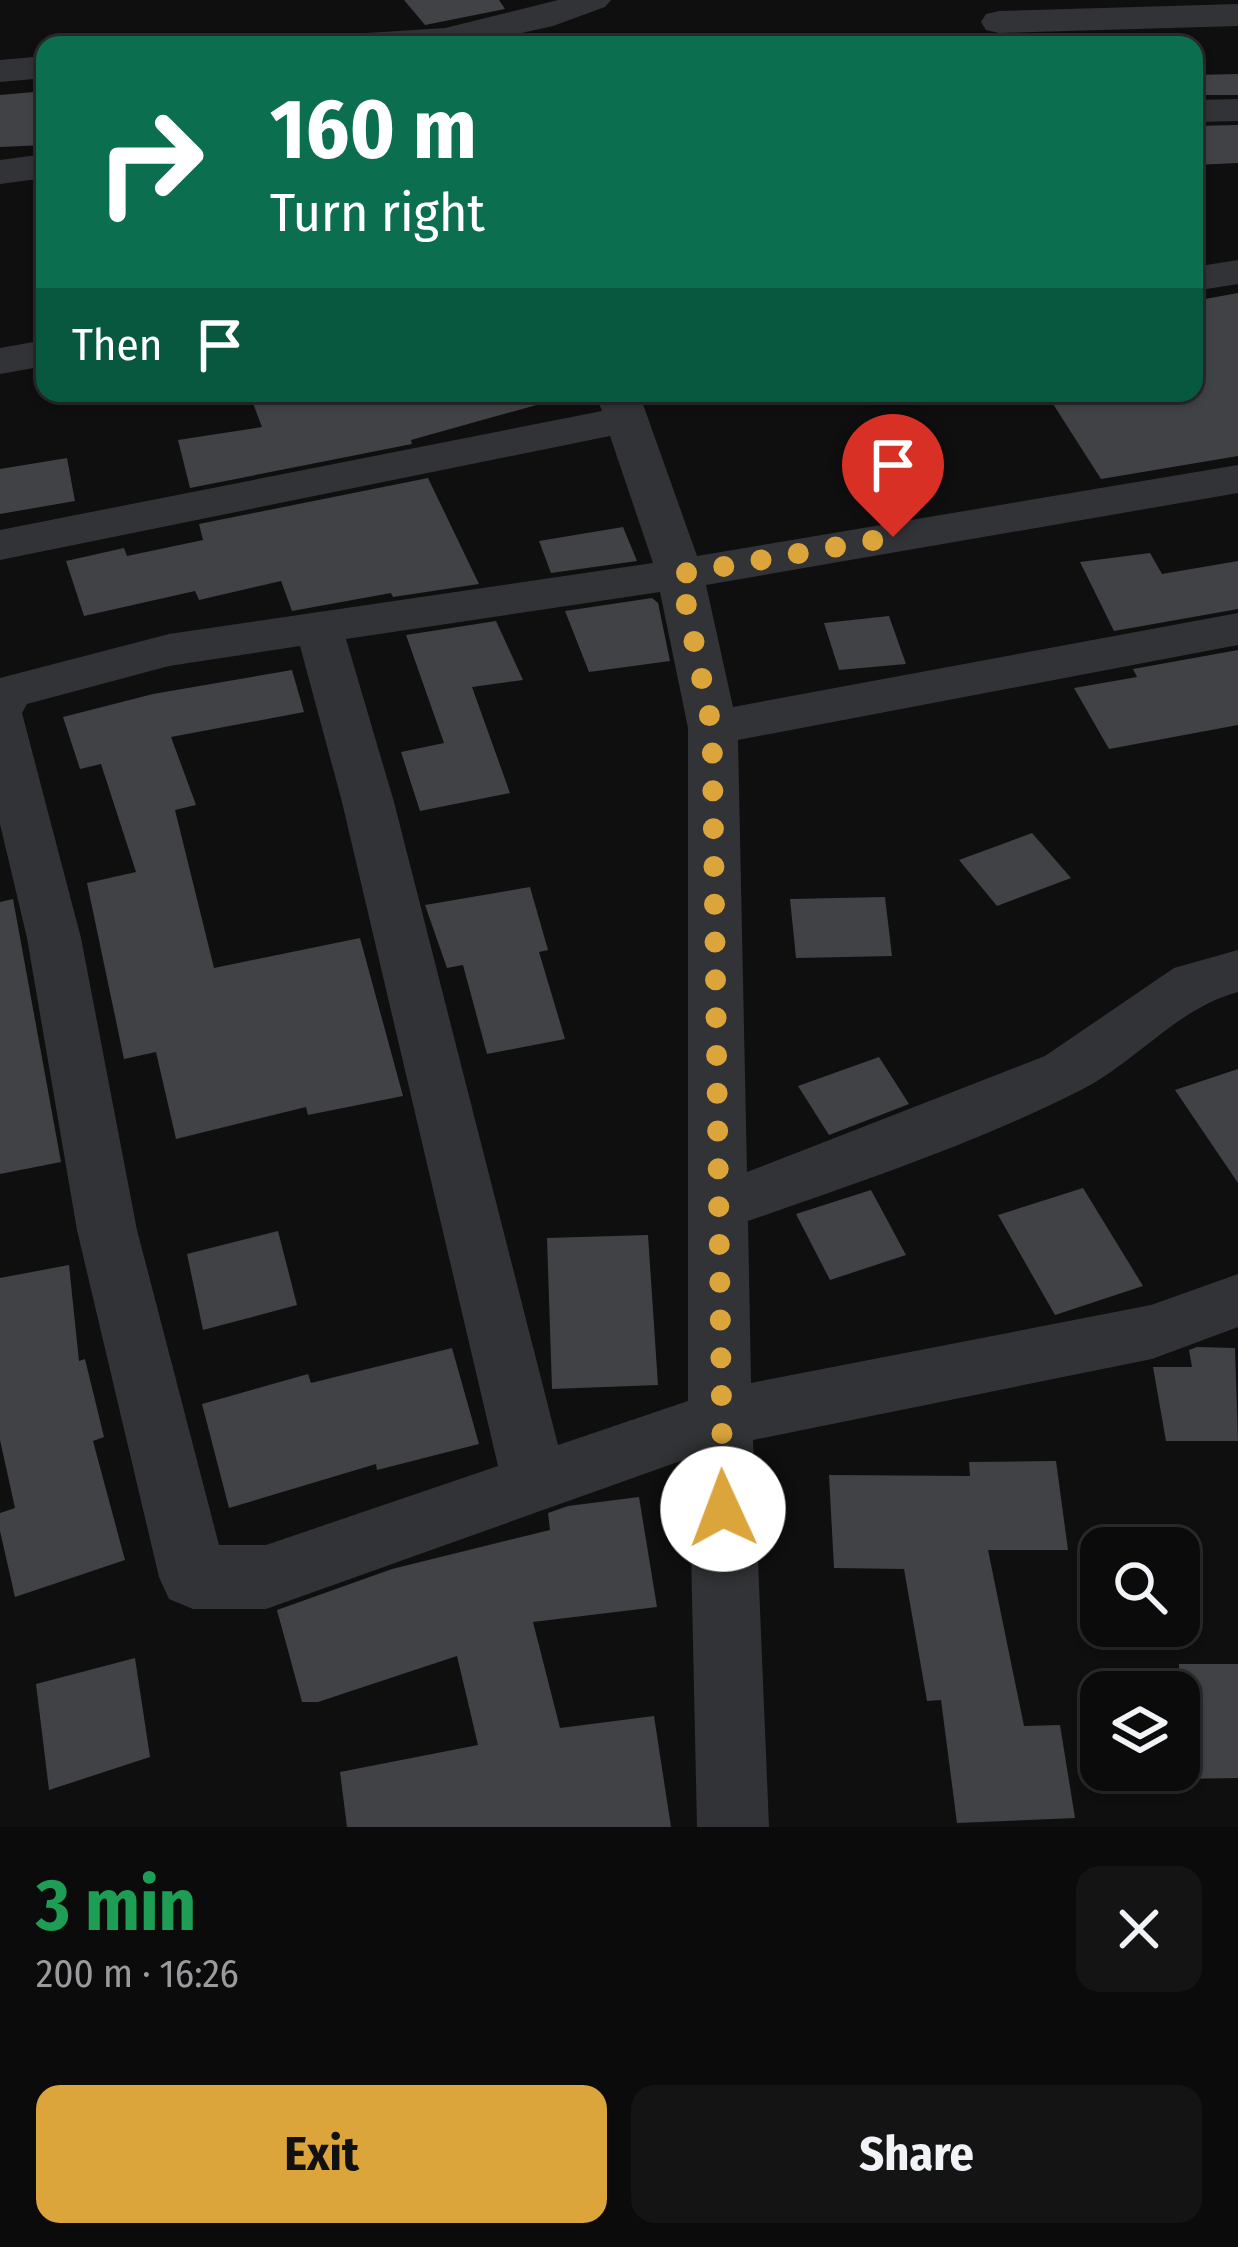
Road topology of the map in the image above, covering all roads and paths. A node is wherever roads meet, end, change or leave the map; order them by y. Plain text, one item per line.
1 (593, 0) edge
2 (1238, 15) edge
3 (1001, 22) edge
4 (464, 36) edge
5 (36, 69) edge
6 (0, 71) edge
7 (1238, 110) edge
8 (1203, 111) edge
9 (36, 167) edge
10 (0, 172) edge
11 (1238, 272) edge
12 (1203, 278) edge
13 (36, 355) edge
14 (0, 361) edge
15 (620, 407) edge
16 (1238, 479) edge
17 (0, 545) edge
18 (680, 574) junction
19 (319, 628) junction
20 (1238, 628) edge
21 (0, 714) edge
22 (712, 728) junction
23 (1238, 971) edge
24 (718, 1207) junction
25 (1238, 1300) edge
26 (721, 1418) junction
27 (536, 1482) junction
28 (733, 1827) edge

1 - 4 street
2 - 3 street
5 - 6 street
7 - 8 street
9 - 10 street
11 - 12 street
13 - 14 street
15 - 17 street
15 - 18 street
16 - 18 street
18 - 19 street
18 - 22 street
19 - 21 street
19 - 27 street
20 - 22 street
21 - 27 street
22 - 24 street
23 - 24 street
24 - 26 street
25 - 26 street
26 - 27 street
26 - 28 street

